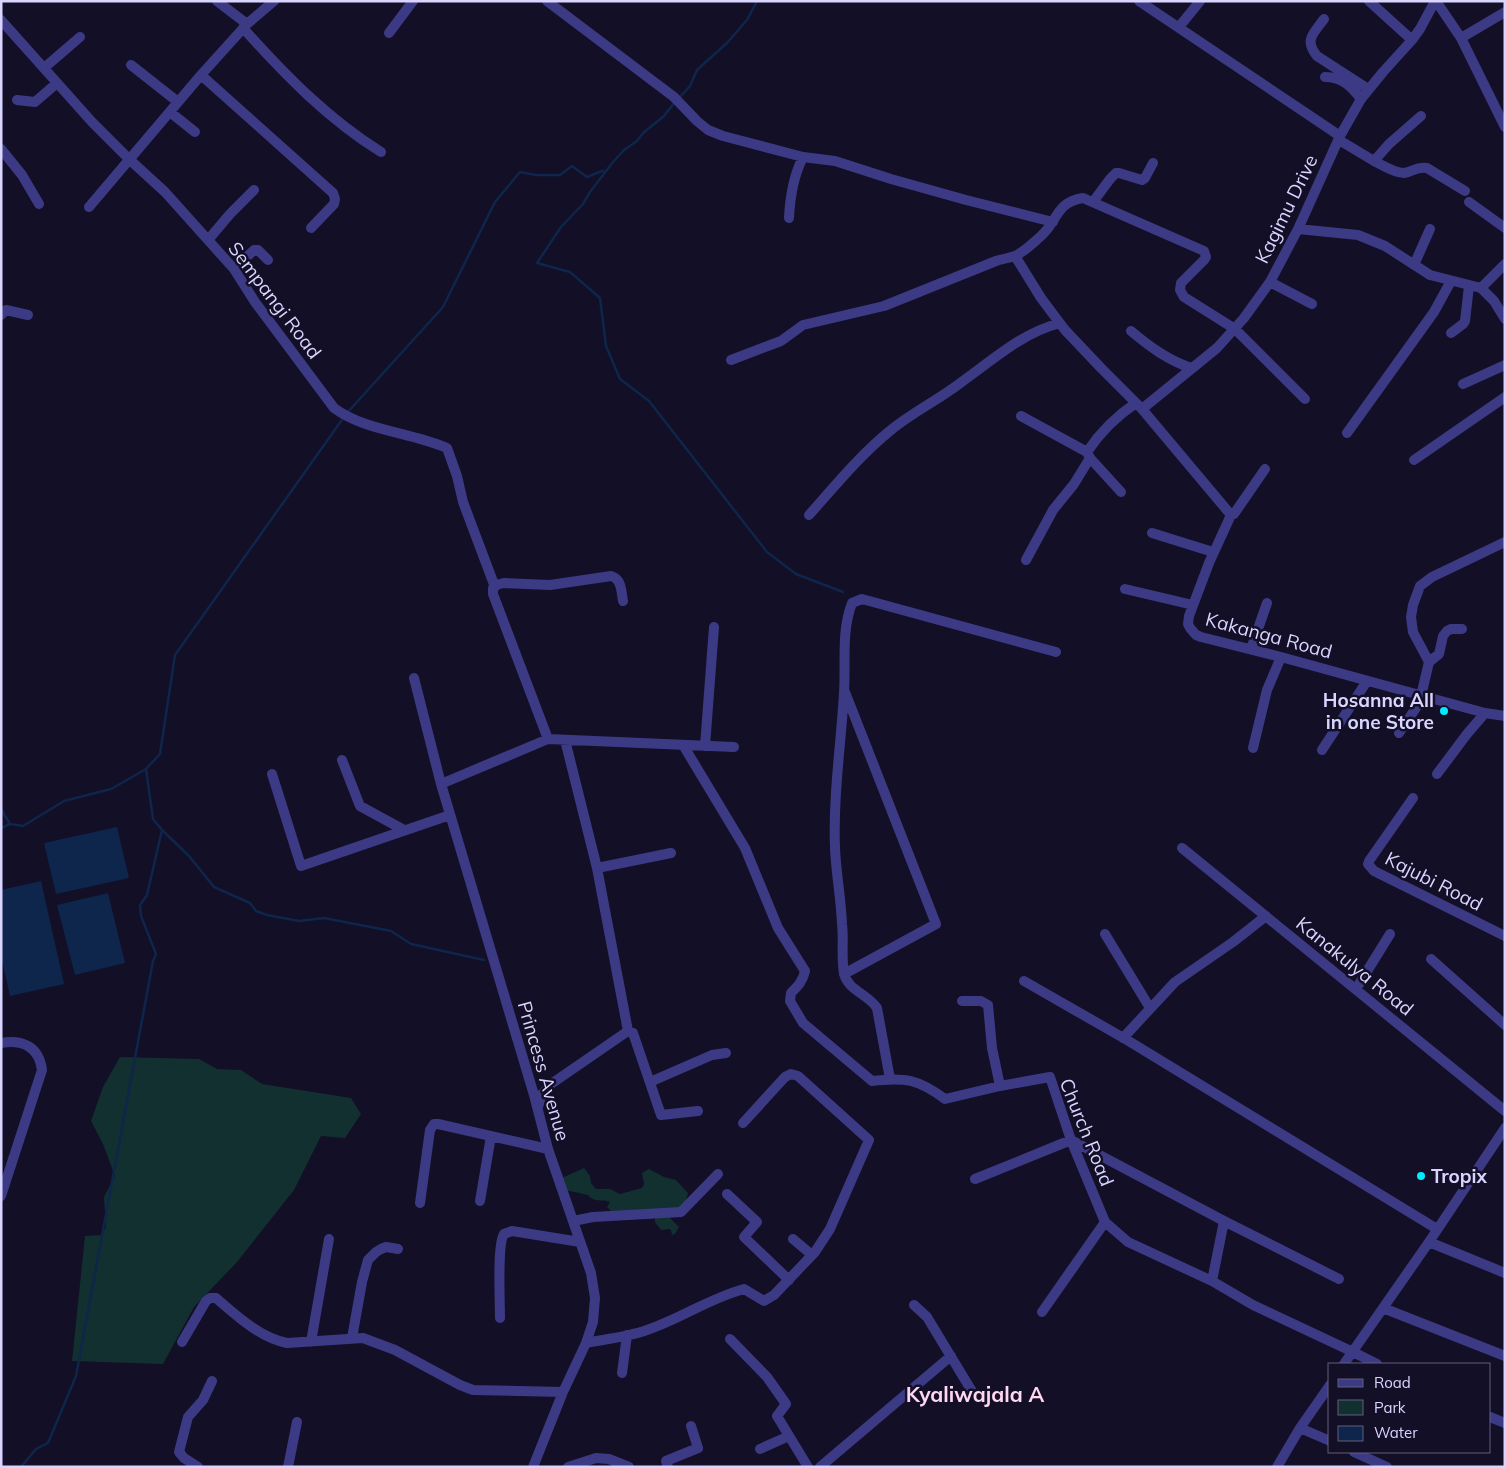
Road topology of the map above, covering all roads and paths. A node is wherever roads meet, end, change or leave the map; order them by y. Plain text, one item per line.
1 (217, 1) edge
2 (274, 1) edge
3 (413, 1) edge
4 (547, 1) edge
5 (1140, 1) edge
6 (1200, 1) edge
7 (1369, 1) edge
8 (1436, 1) edge
9 (1505, 12) edge
10 (1, 20) edge
11 (1324, 20) dead end
12 (245, 26) junction
13 (1179, 27) junction
14 (389, 33) dead end
15 (80, 37) dead end
16 (1461, 38) junction
17 (1412, 40) junction
18 (131, 65) dead end
19 (44, 68) junction
20 (201, 75) junction
21 (1325, 76) dead end
22 (57, 83) junction
23 (1368, 89) junction
24 (1361, 99) junction
25 (17, 100) dead end
26 (178, 102) junction
27 (170, 112) junction
28 (1421, 116) dead end
29 (1505, 127) edge
30 (196, 132) dead end
31 (1340, 138) junction
32 (1, 149) edge
33 (381, 152) dead end
34 (803, 157) junction
35 (130, 160) junction
36 (1374, 161) junction
37 (1153, 163) dead end
38 (254, 190) dead end
39 (1465, 191) dead end
40 (1093, 202) junction
41 (1469, 202) dead end
42 (38, 204) dead end
43 (89, 207) dead end
44 (789, 218) dead end
45 (1053, 222) junction
46 (311, 228) dead end
47 (1505, 228) edge
48 (1298, 229) junction
49 (1430, 229) dead end
50 (208, 240) junction
51 (1014, 256) junction
52 (268, 260) dead end
53 (1505, 264) edge
54 (1414, 265) junction
55 (234, 269) junction
56 (1451, 281) junction
57 (1270, 282) junction
58 (1468, 286) junction
59 (1481, 288) junction
60 (1312, 304) dead end
61 (1, 314) edge
62 (28, 315) dead end
63 (1505, 320) edge
64 (1060, 323) junction
65 (1235, 329) junction
66 (1131, 331) dead end
67 (1451, 333) dead end
68 (731, 360) dead end
69 (1505, 365) edge
70 (1191, 368) junction
71 (1463, 384) dead end
72 (1505, 397) edge
73 (1305, 399) dead end
74 (1139, 406) junction
75 (1021, 416) dead end
76 (1347, 433) dead end
77 (1088, 455) junction
78 (1414, 460) dead end
79 (1265, 468) dead end
80 (1121, 492) dead end
81 (809, 515) dead end
82 (1231, 515) junction
83 (1152, 533) dead end
84 (1505, 542) edge
85 (1214, 552) junction
86 (1026, 560) dead end
87 (495, 587) junction
88 (1125, 589) dead end
89 (623, 601) dead end
90 (1267, 603) dead end
91 (1193, 605) junction
92 (714, 627) dead end
93 (1462, 629) dead end
94 (1251, 649) junction
95 (1056, 652) dead end
96 (1281, 657) junction
97 (1429, 662) junction
98 (414, 678) dead end
99 (1367, 681) junction
100 (844, 691) junction
101 (1423, 696) junction
102 (1486, 713) junction
103 (1505, 716) edge
104 (1399, 733) dead end
105 (548, 739) junction
106 (565, 740) junction
107 (682, 745) junction
108 (706, 746) junction
109 (734, 747) dead end
110 (1253, 748) dead end
111 (1322, 750) dead end
112 (342, 760) dead end
113 (272, 774) dead end
114 (1437, 774) dead end
115 (441, 784) junction
116 (1413, 798) dead end
117 (450, 815) junction
118 (404, 830) junction
119 (1182, 848) dead end
120 (671, 853) dead end
121 (597, 868) junction
122 (1266, 916) junction
123 (1105, 934) dead end
124 (1390, 934) dead end
125 (1505, 936) edge
126 (1431, 959) dead end
127 (844, 974) junction
128 (1024, 981) dead end
129 (1356, 989) junction
130 (962, 1001) dead end
131 (1150, 1008) junction
132 (1505, 1025) edge
133 (628, 1031) junction
134 (1123, 1038) junction
135 (1, 1043) edge
136 (726, 1053) dead end
137 (890, 1079) junction
138 (650, 1082) junction
139 (1000, 1086) junction
140 (538, 1108) junction
141 (698, 1111) dead end
142 (1505, 1111) edge
143 (743, 1123) dead end
144 (1505, 1128) edge
145 (491, 1136) junction
146 (1071, 1140) junction
147 (548, 1149) junction
148 (718, 1174) dead end
149 (975, 1179) dead end
150 (727, 1194) dead end
151 (1, 1196) edge
152 (480, 1201) dead end
153 (420, 1202) dead end
154 (573, 1221) junction
155 (1224, 1221) junction
156 (1105, 1222) junction
157 (1437, 1229) junction
158 (329, 1239) dead end
159 (793, 1239) dead end
160 (580, 1242) junction
161 (1429, 1242) junction
162 (398, 1249) dead end
163 (812, 1256) junction
164 (1505, 1273) edge
165 (1339, 1279) dead end
166 (789, 1280) junction
167 (1212, 1281) junction
168 (914, 1305) dead end
169 (1383, 1308) junction
170 (1042, 1312) dead end
171 (500, 1318) dead end
172 (627, 1335) junction
173 (352, 1338) junction
174 (730, 1339) dead end
175 (182, 1342) dead end
176 (311, 1342) junction
177 (586, 1343) junction
178 (1353, 1352) junction
179 (951, 1356) junction
180 (1505, 1356) edge
181 (1345, 1363) edge
182 (1374, 1363) edge
183 (622, 1373) dead end
184 (212, 1381) dead end
185 (1328, 1388) edge
186 (563, 1392) junction
187 (973, 1392) dead end
188 (1491, 1417) edge
189 (297, 1422) dead end
190 (1505, 1423) edge
191 (691, 1426) dead end
192 (1300, 1428) junction
193 (790, 1436) junction
194 (1328, 1440) edge
195 (760, 1449) dead end
196 (1355, 1453) edge
197 (1369, 1463) edge
198 (198, 1467) edge
199 (288, 1467) edge
200 (533, 1467) edge
201 (568, 1467) edge
202 (629, 1467) edge
203 (668, 1467) edge
204 (808, 1467) edge
205 (820, 1467) edge
206 (1277, 1467) edge
207 (1387, 1467) edge

1 - 12 street
2 - 12 street
3 - 14 street
4 - 34 street
5 - 13 street
6 - 13 street
7 - 17 street
8 - 16 street
8 - 17 street, Kagimu Drive
9 - 16 street
10 - 19 street, Sempangi Road
11 - 23 street
12 - 20 street
12 - 33 street
13 - 31 street
15 - 19 street
16 - 29 street
17 - 23 street, Kagimu Drive
18 - 26 street
19 - 22 street, Sempangi Road
20 - 26 street
20 - 46 street
21 - 24 street
22 - 25 street
22 - 35 street, Sempangi Road
23 - 24 street, Kagimu Drive
24 - 31 street, Kagimu Drive
26 - 27 street
27 - 30 street
27 - 35 street
28 - 36 street
31 - 36 street
31 - 48 street, Kagimu Drive
32 - 42 street
34 - 44 street
34 - 45 street
35 - 43 street
35 - 50 street, Sempangi Road
36 - 39 street
37 - 40 street
38 - 50 street
40 - 45 street
40 - 65 street
41 - 47 street
45 - 51 street
48 - 54 street
48 - 57 street, Kagimu Drive
49 - 54 street
50 - 55 street, Sempangi Road
51 - 64 street
51 - 68 street
52 - 55 street
53 - 59 street
54 - 56 street
55 - 87 street, Sempangi Road
56 - 58 street
56 - 76 street
57 - 60 street
57 - 65 street, Kagimu Drive
58 - 59 street
58 - 67 street
59 - 63 street
61 - 62 street
64 - 74 street
64 - 81 street
65 - 70 street, Kagimu Drive
65 - 73 street
66 - 70 street
69 - 71 street
70 - 74 street, Kagimu Drive
72 - 78 street
74 - 77 street, Kagimu Drive
74 - 82 street
75 - 77 street
77 - 80 street
77 - 86 street, Kagimu Drive
79 - 82 street, Kakanga Road
82 - 85 street, Kakanga Road
83 - 85 street
84 - 97 street
85 - 91 street, Kakanga Road
87 - 89 street
87 - 105 street
88 - 91 street
90 - 94 street
91 - 94 street, Kakanga Road
92 - 108 street
93 - 97 street
94 - 96 street, Kakanga Road
95 - 100 street
96 - 99 street, Kakanga Road
96 - 110 street
97 - 101 street
98 - 115 street, Princess Avenue
99 - 101 street, Kakanga Road
99 - 111 street
100 - 127 street
100 - 127 street
101 - 102 street, Kakanga Road
101 - 104 street
102 - 103 street, Kakanga Road
102 - 114 street
105 - 106 street
105 - 115 street
106 - 107 street
106 - 121 street
107 - 108 street
107 - 137 street, Church Road
108 - 109 street
112 - 118 street
113 - 118 street
115 - 117 street, Princess Avenue
116 - 125 street, Kajubi Road
117 - 118 street
117 - 140 street, Princess Avenue
119 - 122 street, Kanakulya Road
120 - 121 street
121 - 133 street
122 - 129 street, Kanakulya Road
122 - 131 street
123 - 131 street
124 - 129 street
126 - 132 street
127 - 137 street
128 - 134 street
129 - 142 street, Kanakulya Road
130 - 139 street
131 - 134 street
133 - 138 street
133 - 140 street
134 - 157 street
135 - 151 street
136 - 138 street
137 - 139 street, Church Road
138 - 141 street
139 - 146 street, Church Road
140 - 147 street, Princess Avenue
143 - 163 street
144 - 157 street
145 - 147 street
145 - 152 street
145 - 153 street
146 - 149 street
146 - 155 street
146 - 156 street, Church Road
147 - 154 street, Princess Avenue
148 - 154 street
150 - 166 street
154 - 160 street, Princess Avenue
155 - 165 street
155 - 167 street
156 - 167 street, Church Road
156 - 170 street
157 - 161 street
158 - 176 street
159 - 163 street
160 - 171 street
160 - 177 street, Princess Avenue
161 - 164 street
161 - 169 street
162 - 173 street
163 - 166 street
166 - 172 street
167 - 178 street, Church Road
168 - 179 street
169 - 178 street
169 - 180 street
172 - 177 street
172 - 183 street
173 - 176 street
173 - 186 street
174 - 193 street
175 - 176 street
177 - 186 street, Princess Avenue
178 - 181 street
178 - 182 street, Church Road
179 - 187 street
179 - 205 street
184 - 198 street
185 - 192 street
186 - 200 street, Princess Avenue
188 - 190 street
189 - 199 street
191 - 203 street
192 - 194 street
192 - 206 street
193 - 195 street
193 - 204 street
196 - 197 street
197 - 207 street
201 - 202 street

